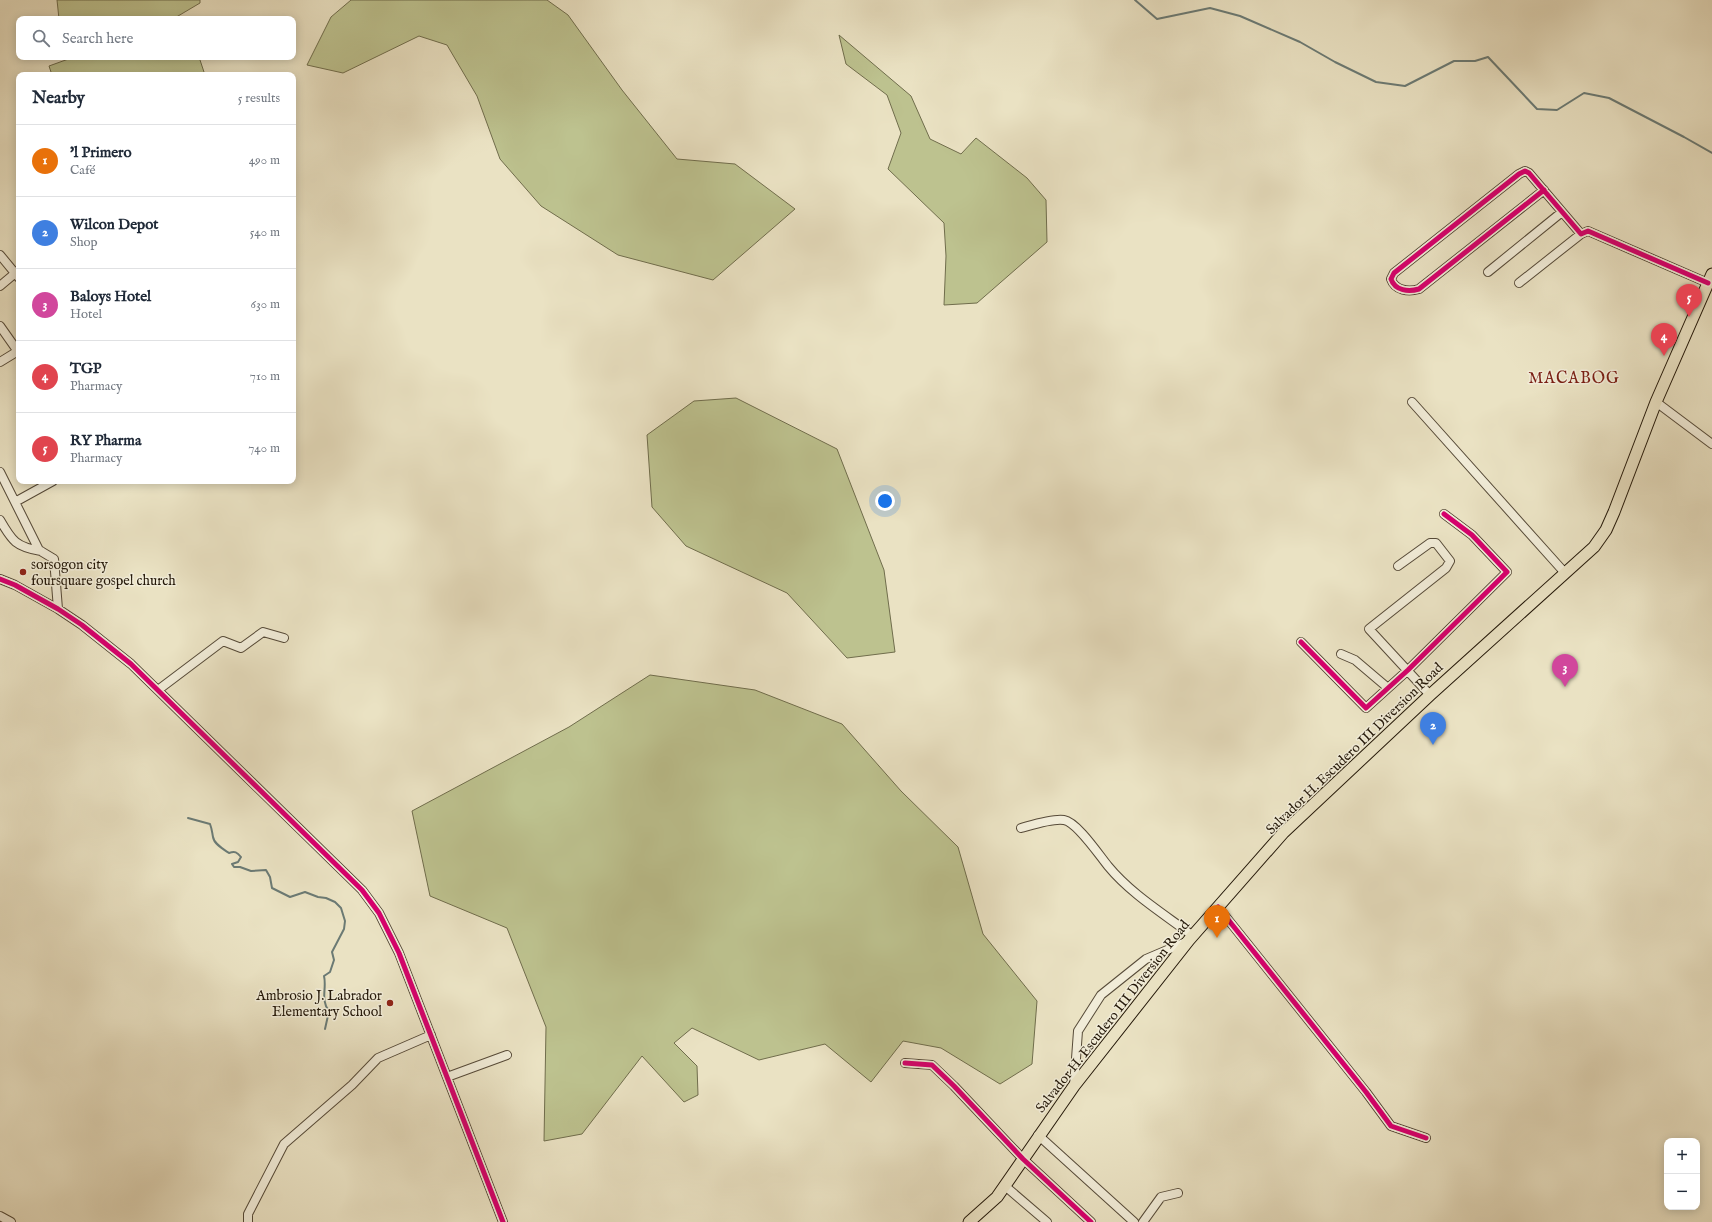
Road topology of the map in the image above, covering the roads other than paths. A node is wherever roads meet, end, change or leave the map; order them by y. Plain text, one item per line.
1 (1544, 190) junction
2 (1562, 212) junction
3 (1582, 234) junction
4 (0, 255) edge
5 (16, 271) edge
6 (1488, 272) dead end
7 (16, 274) edge
8 (1710, 278) edge
9 (1519, 283) dead end
10 (0, 286) edge
11 (0, 326) edge
12 (16, 349) edge
13 (16, 353) edge
14 (0, 362) edge
15 (1412, 402) dead end
16 (1656, 402) junction
17 (1712, 444) edge
18 (0, 472) edge
19 (3, 484) edge
20 (48, 484) edge
21 (15, 502) junction
22 (1444, 514) dead end
23 (0, 520) edge
24 (41, 551) junction
25 (1398, 566) dead end
26 (1565, 573) junction
27 (0, 578) edge
28 (58, 609) junction
29 (284, 638) dead end
30 (1301, 642) dead end
31 (1341, 654) dead end
32 (1408, 670) junction
33 (1388, 688) junction
34 (158, 690) junction
35 (1430, 694) junction
36 (1021, 828) dead end
37 (1218, 907) junction
38 (1191, 938) junction
39 (431, 1035) junction
40 (507, 1055) dead end
41 (905, 1063) dead end
42 (447, 1077) junction
43 (1074, 1086) junction
44 (1038, 1135) junction
45 (1426, 1138) dead end
46 (1023, 1159) junction
47 (1005, 1186) junction
48 (1178, 1193) dead end
49 (0, 1216) edge
50 (11, 1222) edge
51 (248, 1222) edge
52 (503, 1222) edge
53 (969, 1222) edge
54 (1047, 1222) edge
55 (1091, 1222) edge
56 (1134, 1222) edge
57 (1143, 1222) edge

1 - 1 street
1 - 2 street
2 - 3 street
2 - 6 street
3 - 8 street
3 - 9 street
4 - 5 street
7 - 10 street
8 - 16 highway, Salvador H. Escudero III Diversion Road
11 - 12 street
13 - 14 street
15 - 26 street
16 - 17 street
16 - 26 highway, Salvador H. Escudero III Diversion Road
18 - 19 street
19 - 21 street
20 - 21 street
21 - 24 street
22 - 32 street
23 - 24 street
24 - 28 street
25 - 32 street
26 - 35 highway, Salvador H. Escudero III Diversion Road
27 - 28 street
28 - 34 street
29 - 34 street
30 - 33 street
31 - 33 street
32 - 33 street
32 - 35 street
34 - 39 street
35 - 37 highway, Salvador H. Escudero III Diversion Road
36 - 38 street
37 - 38 highway, Salvador H. Escudero III Diversion Road
37 - 45 street
38 - 43 highway, Salvador H. Escudero III Diversion Road
38 - 43 street
39 - 42 street
39 - 51 street
40 - 42 street
41 - 46 street
42 - 52 street
43 - 44 highway, Salvador H. Escudero III Diversion Road
44 - 46 highway, Salvador H. Escudero III Diversion Road
44 - 56 street
46 - 47 highway, Salvador H. Escudero III Diversion Road
46 - 55 street
47 - 53 highway, Salvador H. Escudero III Diversion Road
47 - 54 street
48 - 57 street
49 - 50 street

